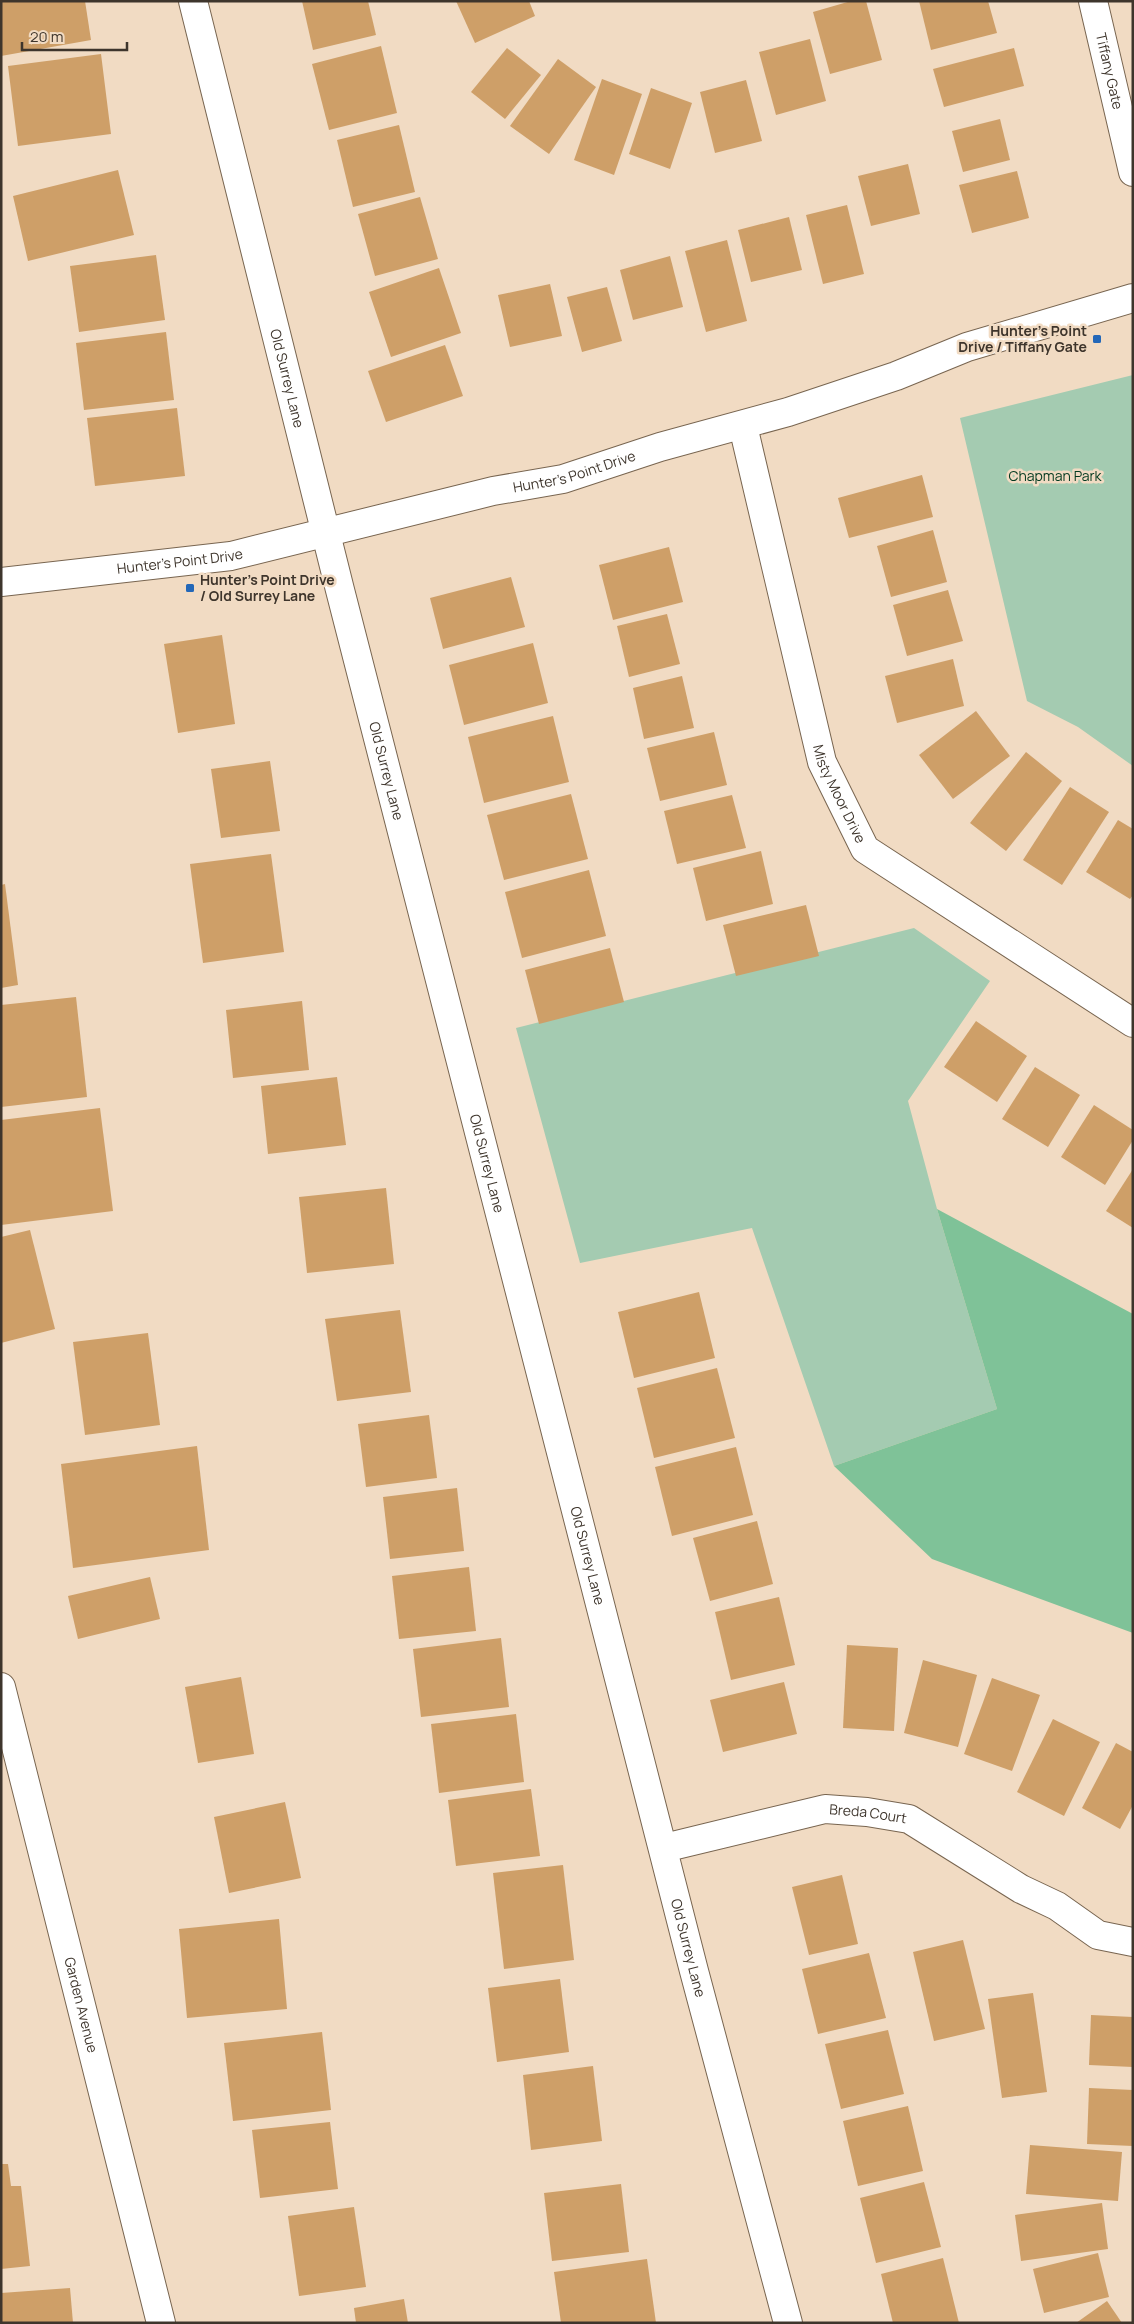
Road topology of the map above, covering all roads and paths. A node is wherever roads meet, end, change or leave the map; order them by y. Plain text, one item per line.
1 (193, 1) edge
2 (1093, 1) edge
3 (1133, 172) edge
4 (1133, 298) edge
5 (743, 426) junction
6 (325, 533) junction
7 (1, 582) edge
8 (1133, 1024) edge
9 (1, 1687) edge
10 (664, 1848) junction
11 (1133, 1942) edge
12 (161, 2323) edge
13 (788, 2323) edge

1 - 6 street, Old Surrey Lane
2 - 3 street, Tiffany Gate
4 - 5 street, Hunter's Point Drive
5 - 6 street, Hunter's Point Drive
5 - 8 street, Misty Moor Drive
6 - 7 street, Hunter's Point Drive
6 - 10 street, Old Surrey Lane
9 - 12 street, Garden Avenue
10 - 11 street, Breda Court
10 - 13 street, Old Surrey Lane

